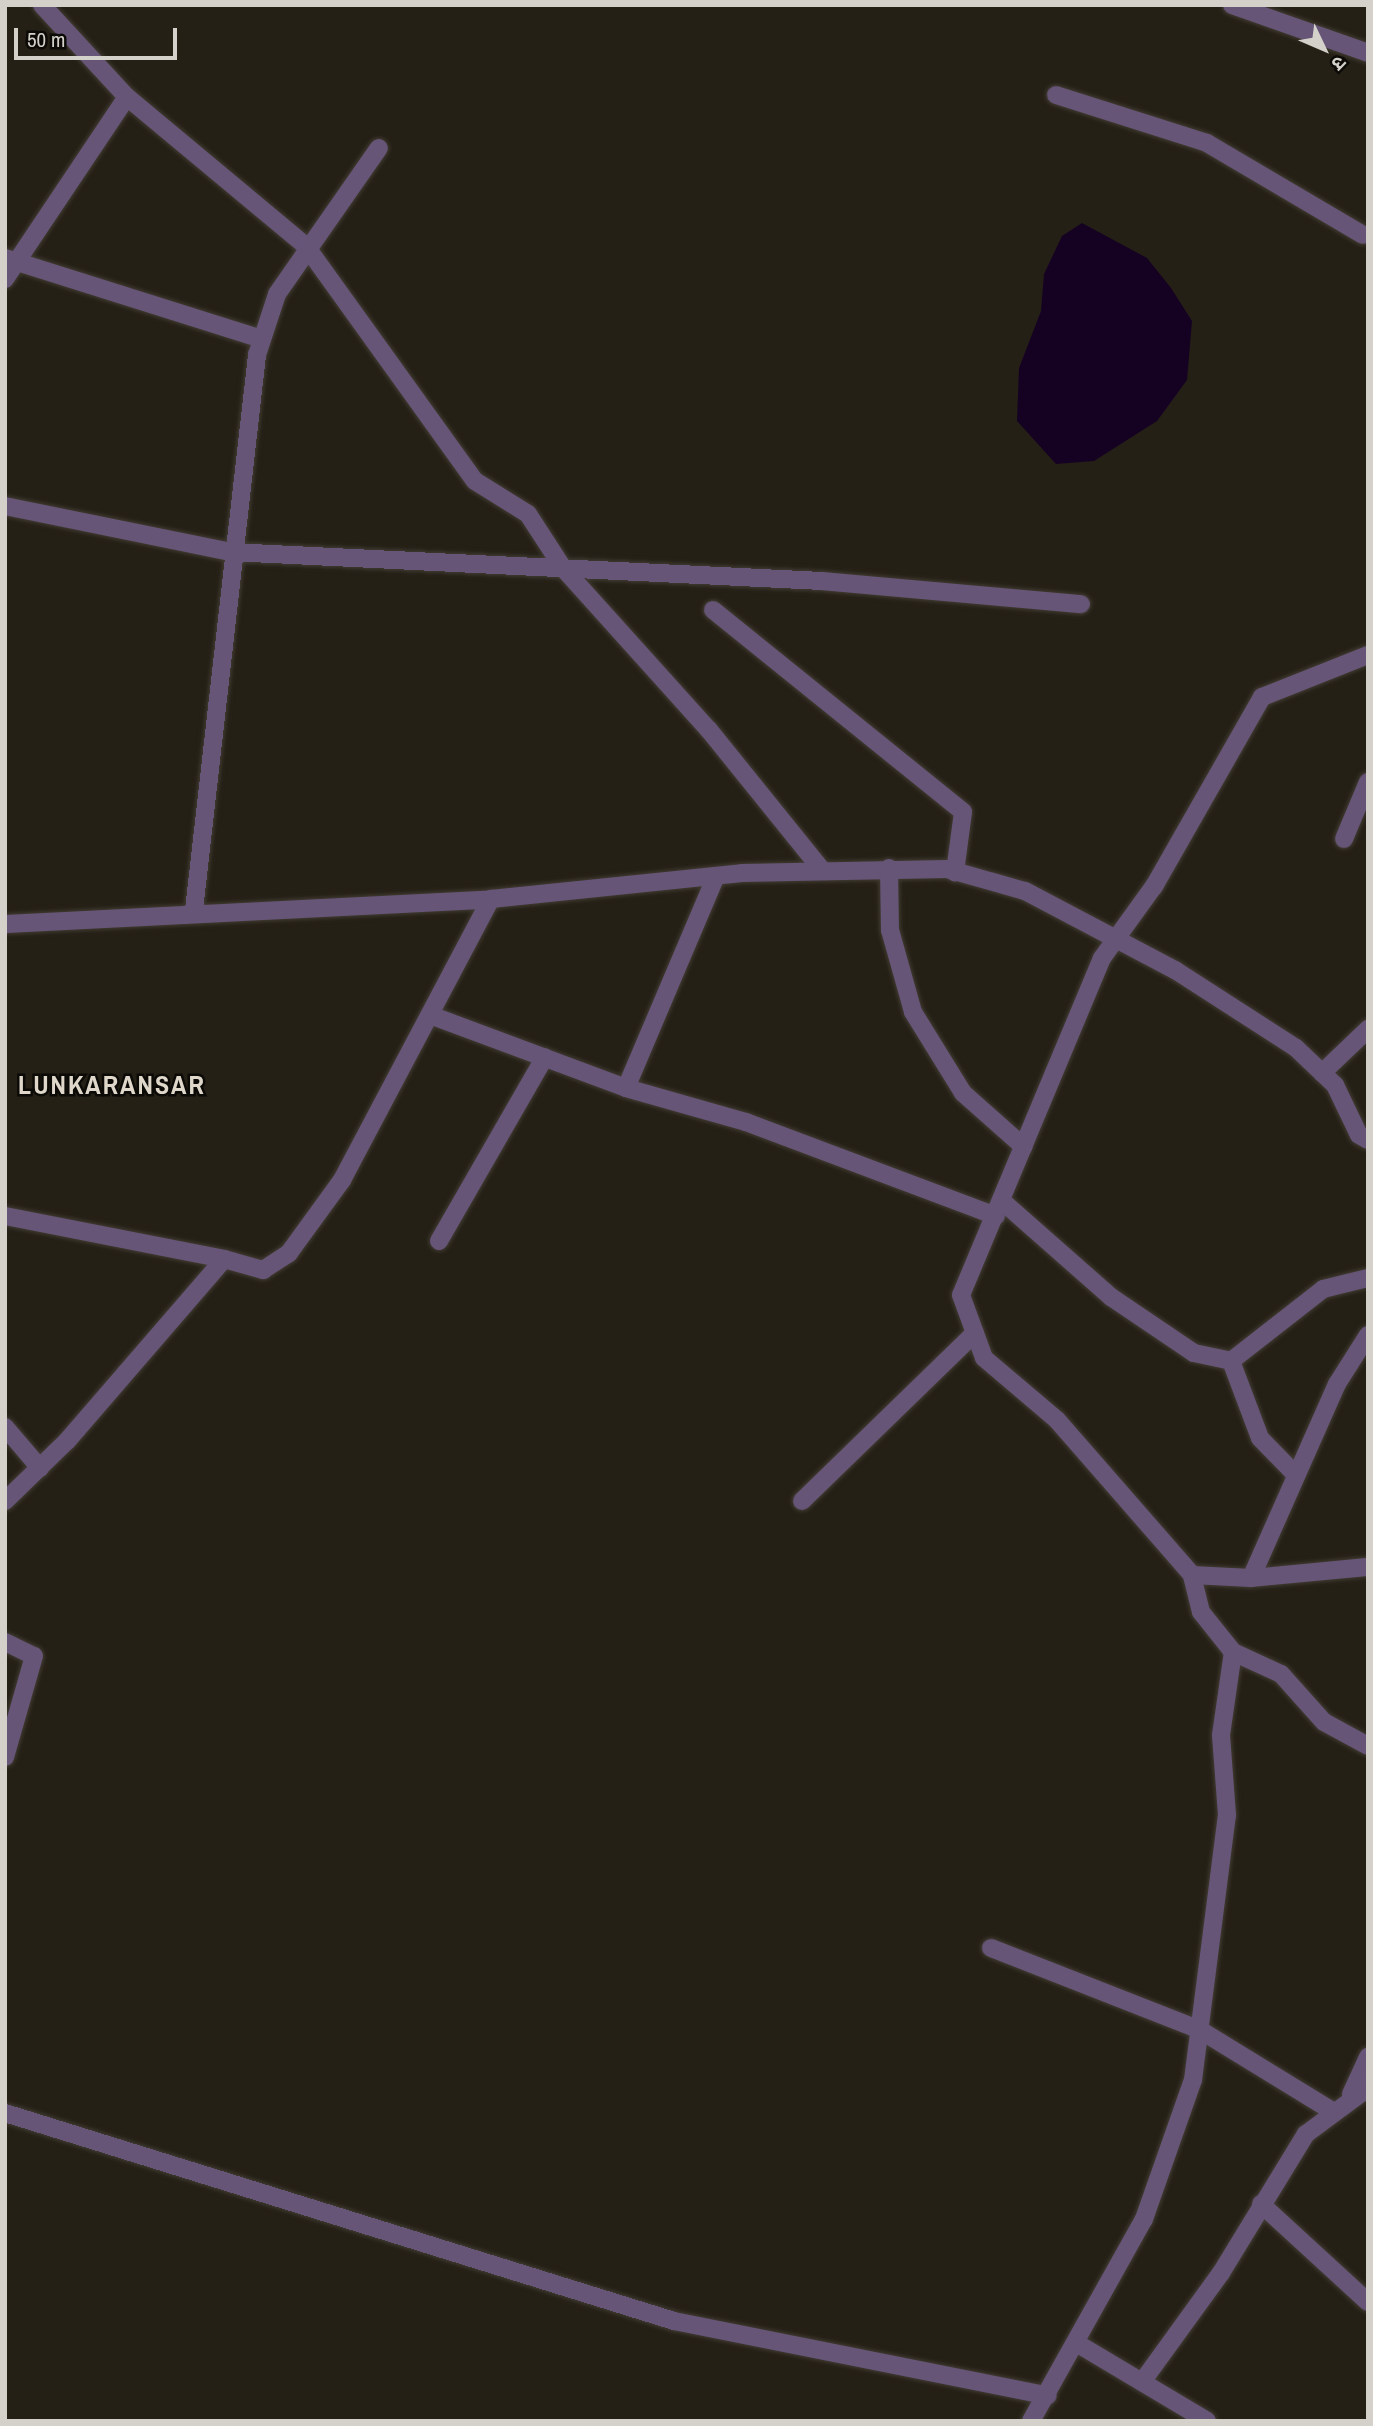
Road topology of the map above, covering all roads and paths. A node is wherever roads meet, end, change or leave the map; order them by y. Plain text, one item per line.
1 (41, 5) edge
2 (1232, 5) edge
3 (1255, 10) edge
4 (1368, 52) edge
5 (1056, 95) dead end
6 (127, 97) junction
7 (379, 148) dead end
8 (1366, 235) edge
9 (306, 246) junction
10 (12, 261) edge
11 (5, 279) edge
12 (262, 339) junction
13 (5, 506) edge
14 (231, 552) junction
15 (563, 568) junction
16 (1081, 604) dead end
17 (713, 610) dead end
18 (1368, 655) edge
19 (1368, 782) edge
20 (1344, 839) dead end
21 (889, 868) junction
22 (822, 870) junction
23 (956, 872) junction
24 (716, 876) junction
25 (491, 899) junction
26 (194, 910) junction
27 (5, 924) edge
28 (1116, 939) junction
29 (430, 1015) junction
30 (1368, 1030) edge
31 (545, 1057) junction
32 (1322, 1073) junction
33 (626, 1088) junction
34 (1368, 1140) edge
35 (1024, 1147) junction
36 (999, 1208) junction
37 (5, 1216) edge
38 (439, 1241) dead end
39 (224, 1259) junction
40 (1368, 1278) edge
41 (975, 1333) junction
42 (1368, 1335) edge
43 (1231, 1361) junction
44 (5, 1427) edge
45 (40, 1468) junction
46 (1295, 1474) junction
47 (5, 1501) edge
48 (802, 1501) dead end
49 (1368, 1567) edge
50 (1192, 1575) junction
51 (1251, 1577) junction
52 (5, 1642) edge
53 (1233, 1652) junction
54 (1368, 1746) edge
55 (5, 1757) edge
56 (991, 1948) dead end
57 (1200, 2030) junction
58 (1368, 2057) edge
59 (1359, 2091) edge
60 (1332, 2111) junction
61 (5, 2113) edge
62 (1261, 2204) junction
63 (1368, 2302) edge
64 (1078, 2344) junction
65 (1142, 2382) junction
66 (1048, 2396) junction
67 (1031, 2421) edge
68 (1207, 2421) edge

1 - 6 street
2 - 3 street
3 - 4 street
5 - 8 street
6 - 9 street
6 - 10 street
7 - 9 street
9 - 12 street
9 - 15 street
10 - 11 street
10 - 12 street
12 - 14 street
13 - 14 street
14 - 15 street
14 - 26 street
15 - 16 street
15 - 22 street
17 - 23 street
18 - 28 street
19 - 20 street
21 - 22 street
21 - 23 street
21 - 35 street
22 - 24 street
23 - 28 street
24 - 25 street
24 - 33 street
25 - 26 street
25 - 29 street
26 - 27 street
28 - 32 street
28 - 35 street
29 - 31 street
29 - 39 street
30 - 32 street
31 - 33 street
31 - 38 street
32 - 34 street
33 - 36 street
35 - 36 street
36 - 41 street
36 - 43 street
37 - 39 street
39 - 45 street
40 - 43 street
41 - 48 street
41 - 50 street
42 - 46 street
43 - 46 street
44 - 45 street
45 - 47 street
46 - 51 street
49 - 51 street
50 - 51 street
50 - 53 street
52 - 55 street
53 - 54 street
53 - 57 street
56 - 57 street
57 - 60 street
57 - 64 street
58 - 59 street
59 - 60 street
60 - 62 street
61 - 66 street
62 - 63 street
62 - 65 street
64 - 65 street
64 - 66 street
65 - 68 street
66 - 67 street

